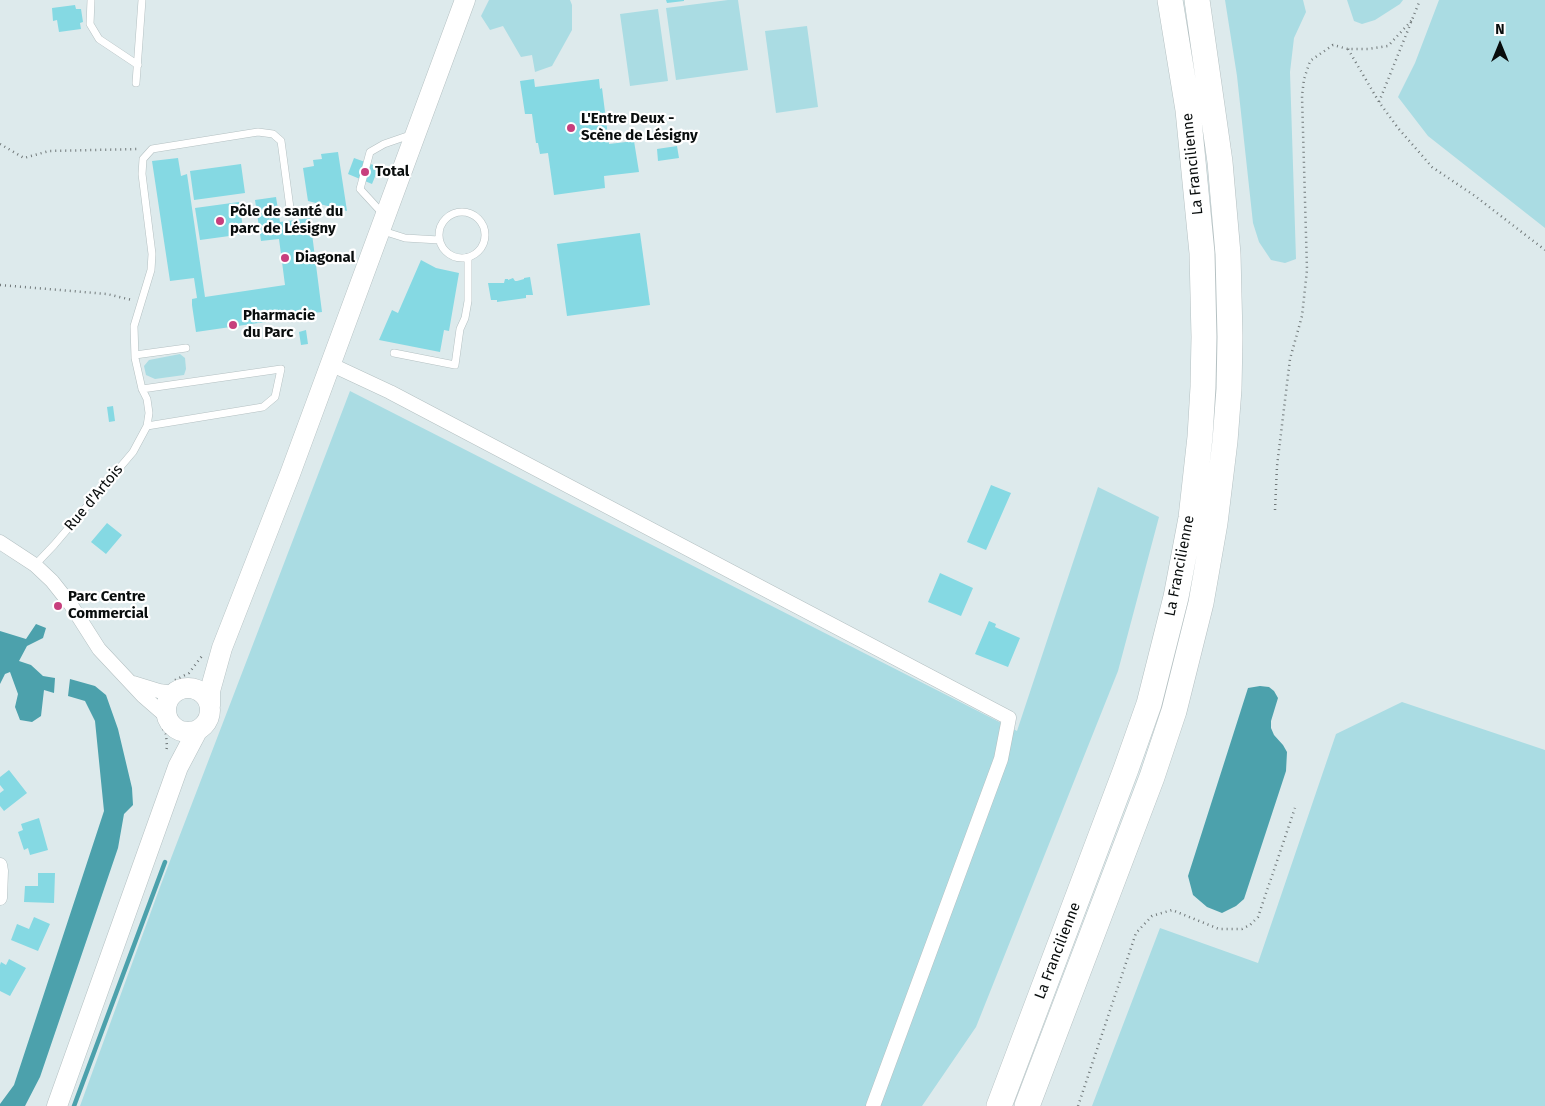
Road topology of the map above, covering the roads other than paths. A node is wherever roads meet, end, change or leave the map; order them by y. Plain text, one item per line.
1 (91, 0) edge
2 (142, 0) edge
3 (465, 0) edge
4 (1170, 0) edge
5 (1197, 0) edge
6 (138, 65) junction
7 (136, 83) dead end
8 (416, 133) junction
9 (290, 208) dead end
10 (382, 223) junction
11 (439, 240) junction
12 (468, 257) junction
13 (186, 348) dead end
14 (394, 353) dead end
15 (135, 355) junction
16 (330, 364) junction
17 (142, 388) junction
18 (147, 426) junction
19 (0, 542) edge
20 (35, 565) junction
21 (222, 648) junction
22 (131, 682) junction
23 (180, 691) junction
24 (210, 706) junction
25 (170, 722) junction
26 (197, 731) junction
27 (178, 767) junction
28 (0, 865) edge
29 (0, 898) edge
30 (57, 1106) edge
31 (873, 1106) edge
32 (999, 1106) edge
33 (1027, 1106) edge

1 - 6 lane
2 - 6 lane
3 - 8 street
4 - 32 highway, La Francilienne
5 - 33 highway, La Francilienne
6 - 7 lane
8 - 10 street
8 - 10 lane
9 - 15 lane
10 - 11 lane
10 - 16 street
11 - 12 lane
11 - 12 lane
12 - 14 lane
13 - 15 lane
15 - 17 lane
16 - 21 street
16 - 31 street
17 - 18 lane
17 - 18 lane
18 - 20 lane, Rue d'Artois
19 - 20 street
20 - 22 street
21 - 23 street
21 - 24 street
22 - 23 street
22 - 25 street
23 - 24 street
23 - 25 street
24 - 26 street
25 - 26 street
25 - 27 street
26 - 27 street
27 - 30 street
28 - 29 street

